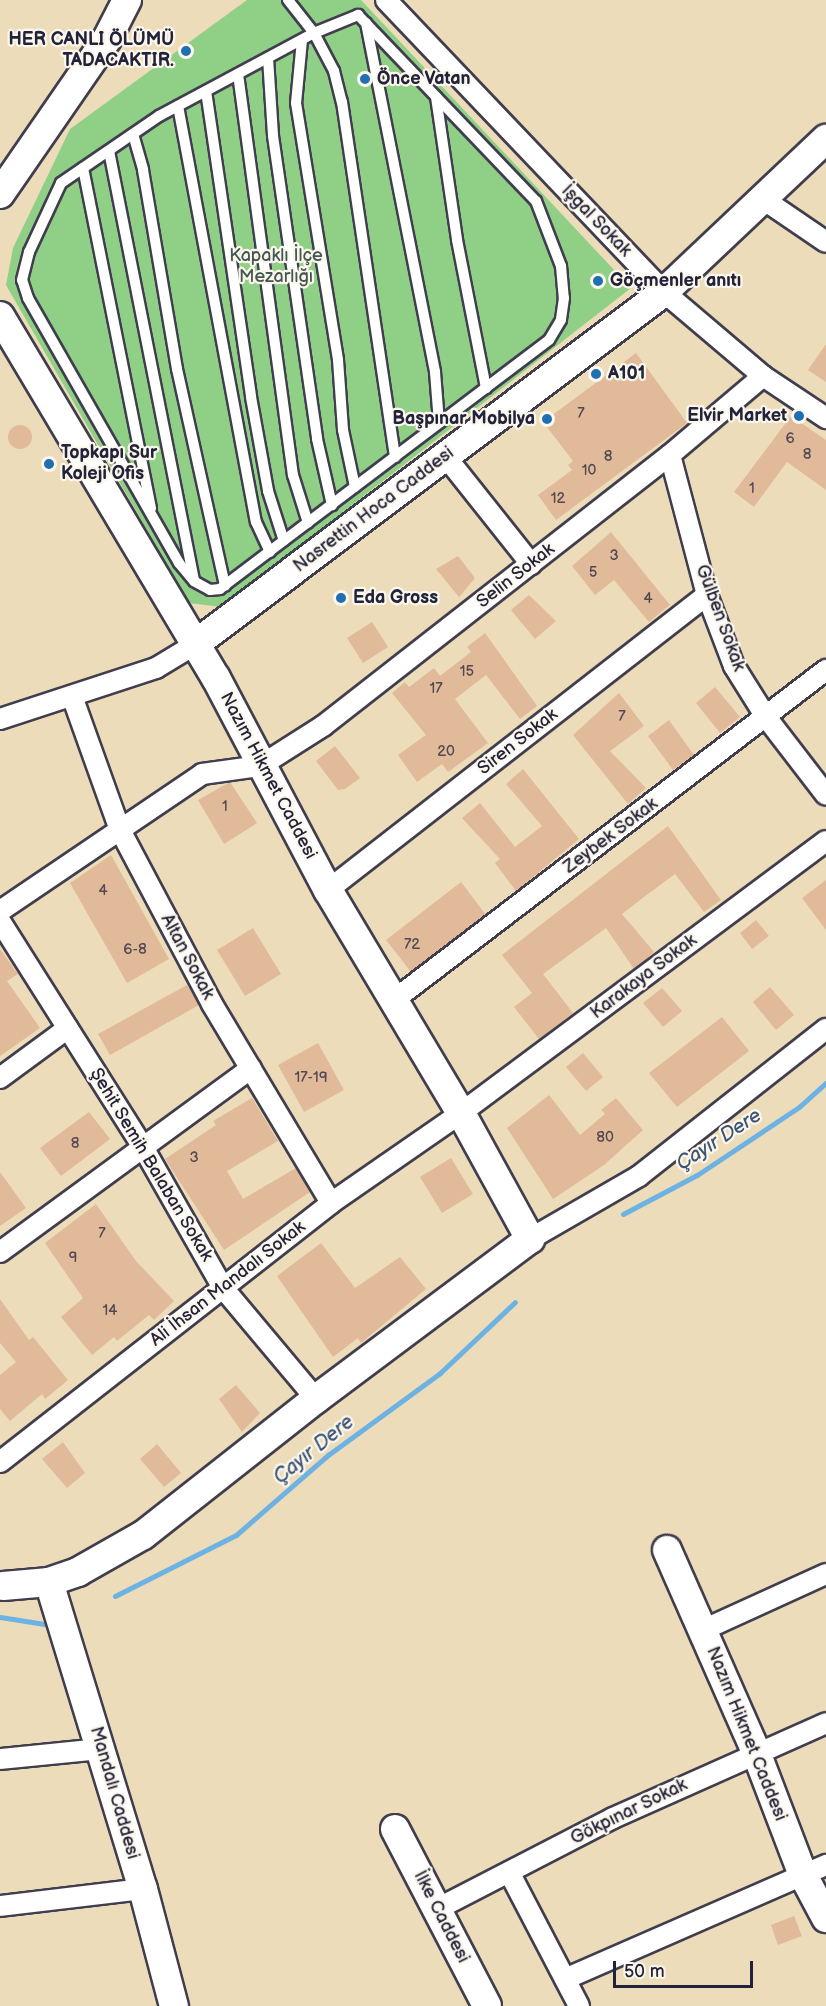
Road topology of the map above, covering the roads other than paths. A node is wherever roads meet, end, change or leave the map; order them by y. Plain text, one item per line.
1 (128, 0) edge
2 (288, 0) edge
3 (386, 0) edge
4 (366, 23) junction
5 (314, 33) junction
6 (302, 40) junction
7 (268, 58) junction
8 (238, 74) junction
9 (206, 91) junction
10 (436, 97) junction
11 (178, 106) junction
12 (133, 134) junction
13 (826, 139) edge
14 (109, 151) junction
15 (82, 168) junction
16 (0, 194) edge
17 (763, 199) junction
18 (826, 242) edge
19 (664, 292) junction
20 (0, 316) edge
21 (763, 376) junction
22 (486, 388) junction
23 (826, 418) edge
24 (439, 423) junction
25 (670, 454) junction
26 (394, 457) junction
27 (446, 457) junction
28 (355, 487) junction
29 (332, 505) junction
30 (153, 517) junction
31 (308, 523) junction
32 (284, 542) junction
33 (270, 552) junction
34 (531, 564) junction
35 (194, 581) junction
36 (225, 586) junction
37 (707, 595) junction
38 (194, 645) junction
39 (826, 669) edge
40 (72, 696) junction
41 (766, 717) junction
42 (0, 719) edge
43 (260, 766) junction
44 (826, 795) edge
45 (120, 830) junction
46 (826, 841) edge
47 (328, 890) junction
48 (0, 911) edge
49 (0, 921) edge
50 (394, 1000) junction
51 (68, 1028) junction
52 (826, 1029) edge
53 (251, 1068) junction
54 (0, 1078) edge
55 (461, 1113) junction
56 (144, 1149) junction
57 (331, 1203) junction
58 (530, 1239) junction
59 (0, 1252) edge
60 (223, 1288) junction
61 (316, 1399) junction
62 (0, 1461) edge
63 (667, 1551) dead end
64 (826, 1574) edge
65 (49, 1582) junction
66 (2, 1584) edge
67 (703, 1630) junction
68 (826, 1723) edge
69 (101, 1749) junction
70 (756, 1752) junction
71 (0, 1759) edge
72 (395, 1829) dead end
73 (814, 1870) edge
74 (509, 1872) junction
75 (143, 1889) junction
76 (0, 1906) edge
77 (437, 1909) junction
78 (826, 1918) edge
79 (565, 1979) junction
80 (174, 2006) edge
81 (487, 2006) edge
82 (579, 2006) edge

1 - 16 street
2 - 5 lane
3 - 19 street, İşgal Sokak
4 - 5 lane
4 - 10 lane
4 - 24 lane
5 - 6 lane
5 - 26 lane
6 - 7 lane
6 - 28 lane
7 - 8 lane
7 - 29 lane
8 - 9 lane
8 - 31 lane
9 - 11 lane
9 - 32 lane
10 - 22 lane
10 - 22 lane
11 - 12 lane
11 - 33 lane
12 - 14 lane
12 - 36 lane
13 - 17 street, Nasrettin Hoca Caddesi
14 - 15 lane
14 - 35 lane
15 - 30 lane
15 - 30 lane
17 - 18 street
17 - 19 street, Nasrettin Hoca Caddesi
19 - 21 street, İşgal Sokak
19 - 27 street, Nasrettin Hoca Caddesi
20 - 38 street, Nazım Hikmet Caddesi
21 - 23 street, İşgal Sokak
21 - 25 street, Selin Sokak
22 - 24 lane
24 - 26 lane
25 - 34 street, Selin Sokak
25 - 37 street, Gülben Sokak
26 - 28 lane
27 - 34 street
27 - 38 street, Nasrettin Hoca Caddesi
28 - 29 lane
29 - 31 lane
30 - 35 lane
31 - 32 lane
32 - 33 lane
33 - 36 lane
34 - 43 street, Selin Sokak
35 - 36 lane
37 - 41 street, Gülben Sokak
37 - 47 street, Siren Sokak
38 - 40 street
38 - 43 street, Nazım Hikmet Caddesi
39 - 41 street, Zeybek Sokak
40 - 42 street
40 - 45 street, Altan Sokak
41 - 44 street, Gülben Sokak
41 - 50 street, Zeybek Sokak
43 - 45 street
43 - 47 street, Nazım Hikmet Caddesi
45 - 48 street
45 - 53 street, Altan Sokak
46 - 55 street, Karakaya Sokak
47 - 50 street, Nazım Hikmet Caddesi
49 - 51 street, Şehit Semih Balaban Sokak
50 - 55 street, Nazım Hikmet Caddesi
51 - 54 street
51 - 56 street, Şehit Semih Balaban Sokak
52 - 58 street
53 - 56 street
53 - 57 street, Altan Sokak
55 - 57 street, Ali İhsan Mandalı Sokak
55 - 58 street, Nazım Hikmet Caddesi
56 - 59 street
56 - 60 street, Şehit Semih Balaban Sokak
57 - 60 street, Ali İhsan Mandalı Sokak
58 - 61 street
60 - 61 street, Şehit Semih Balaban Sokak
60 - 62 street, Ali İhsan Mandalı Sokak
61 - 65 street
63 - 67 street, Nazım Hikmet Caddesi
64 - 67 street
65 - 66 street
65 - 69 street, Mandalı Caddesi
67 - 70 street, Nazım Hikmet Caddesi
68 - 70 street, Gökpınar Sokak
69 - 71 street
69 - 75 street, Mandalı Caddesi
70 - 73 street, Nazım Hikmet Caddesi
70 - 74 street, Gökpınar Sokak
72 - 77 street, İlke Caddesi
73 - 78 street, Nazım Hikmet Caddesi
73 - 79 street
74 - 77 street, Gökpınar Sokak
74 - 79 street
75 - 76 street
75 - 80 street, Mandalı Caddesi
77 - 81 street, İlke Caddesi
79 - 82 street

